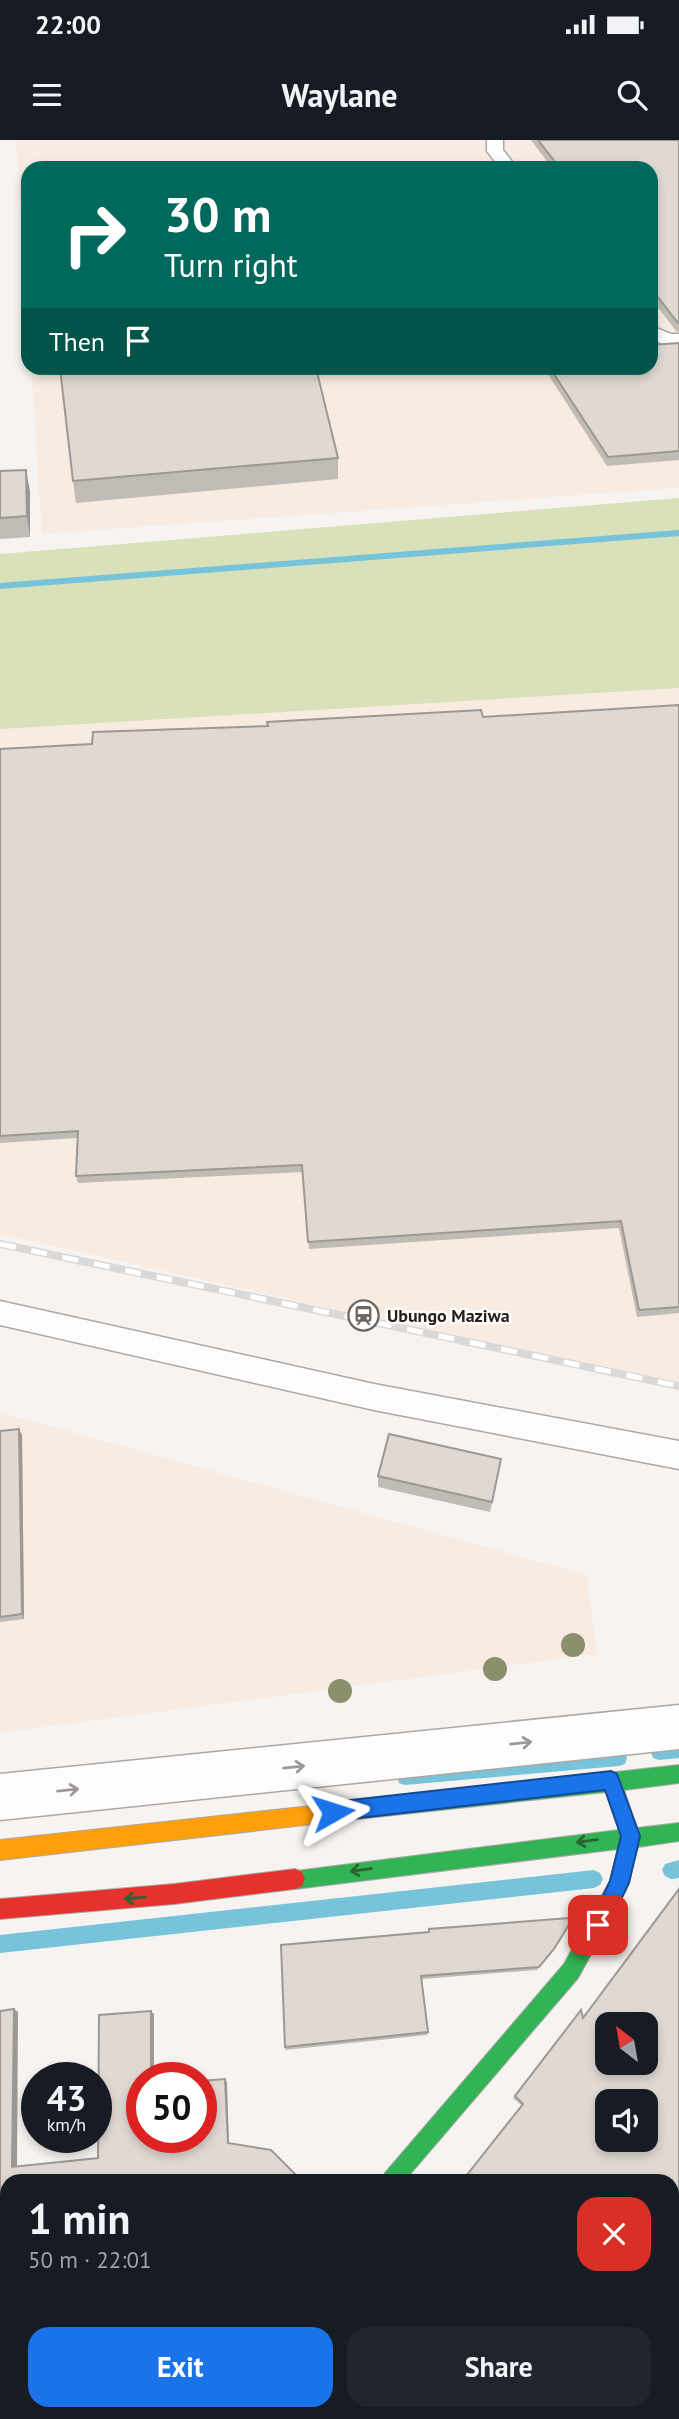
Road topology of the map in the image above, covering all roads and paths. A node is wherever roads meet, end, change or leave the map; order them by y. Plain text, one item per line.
1 (495, 140) edge
2 (503, 161) edge
3 (658, 335) edge
4 (679, 340) edge
5 (0, 1313) edge
6 (679, 1455) edge
7 (679, 1727) edge
8 (679, 1774) edge
9 (611, 1780) junction
10 (0, 1797) edge
11 (679, 1832) edge
12 (631, 1836) junction
13 (0, 1850) edge
14 (0, 1909) edge
15 (397, 2174) edge

1 - 2 lane
3 - 4 lane
5 - 6 lane
10 -> 7 street
8 - 9 street
9 - 12 street
9 - 13 street
11 - 12 street
12 -> 14 street
12 - 15 street

